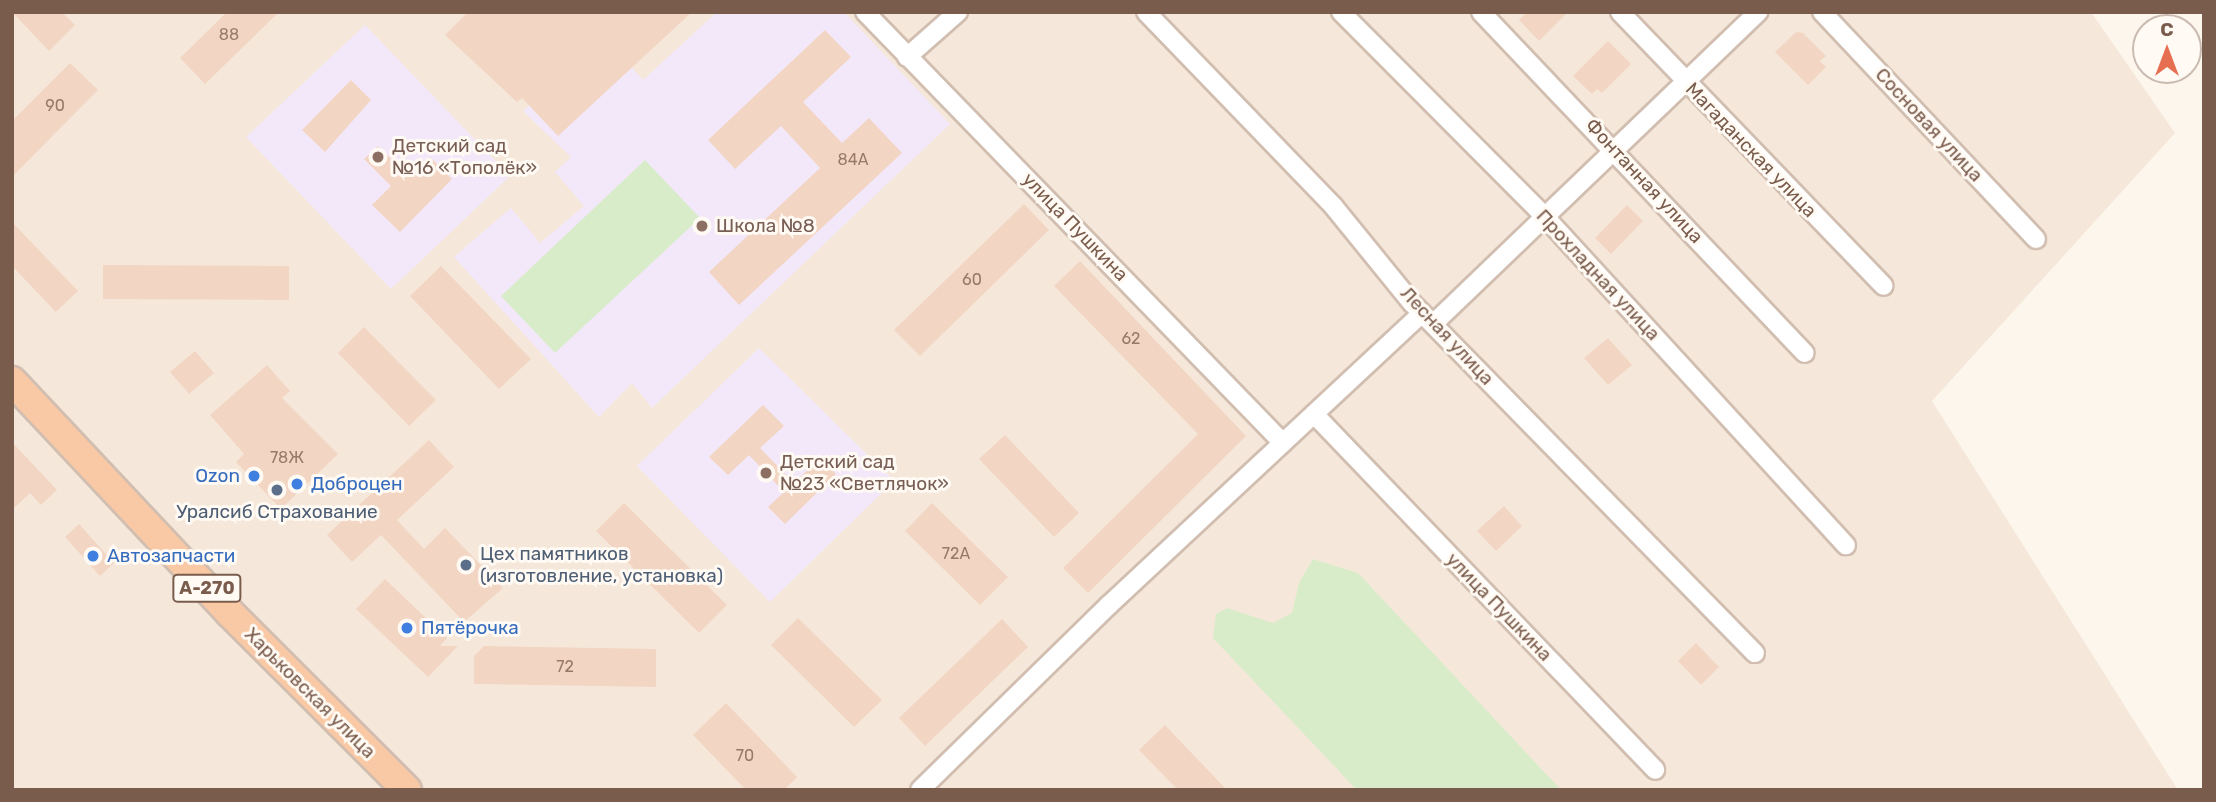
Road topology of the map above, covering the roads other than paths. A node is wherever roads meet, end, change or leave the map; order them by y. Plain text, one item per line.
1 (866, 12) edge
2 (958, 12) edge
3 (1146, 12) edge
4 (1341, 12) edge
5 (1480, 12) edge
6 (1619, 12) edge
7 (1758, 12) edge
8 (1822, 12) edge
9 (907, 57) junction
10 (1685, 83) junction
11 (1618, 152) junction
12 (1546, 218) junction
13 (2036, 239) dead end
14 (1884, 286) dead end
15 (1428, 318) junction
16 (1805, 353) dead end
17 (12, 381) edge
18 (1314, 414) junction
19 (1283, 443) junction
20 (1846, 545) dead end
21 (1755, 653) dead end
22 (1655, 770) dead end
23 (407, 790) edge
24 (920, 790) edge

1 - 9 street, улица Пушкина
2 - 9 street
3 - 15 street, Лесная улица
4 - 12 street, Прохладная улица
5 - 11 street, Фонтанная улица
6 - 10 street, Магаданская улица
7 - 10 street
8 - 13 street, Сосновая улица
9 - 19 street, улица Пушкина
10 - 11 street
10 - 14 street, Магаданская улица
11 - 12 street
11 - 16 street, Фонтанная улица
12 - 15 street
12 - 20 street, Прохладная улица
15 - 18 street
15 - 21 street, Лесная улица
17 - 23 highway, Харьковская улица / А-270
18 - 19 street
18 - 22 street, улица Пушкина
19 - 24 street

